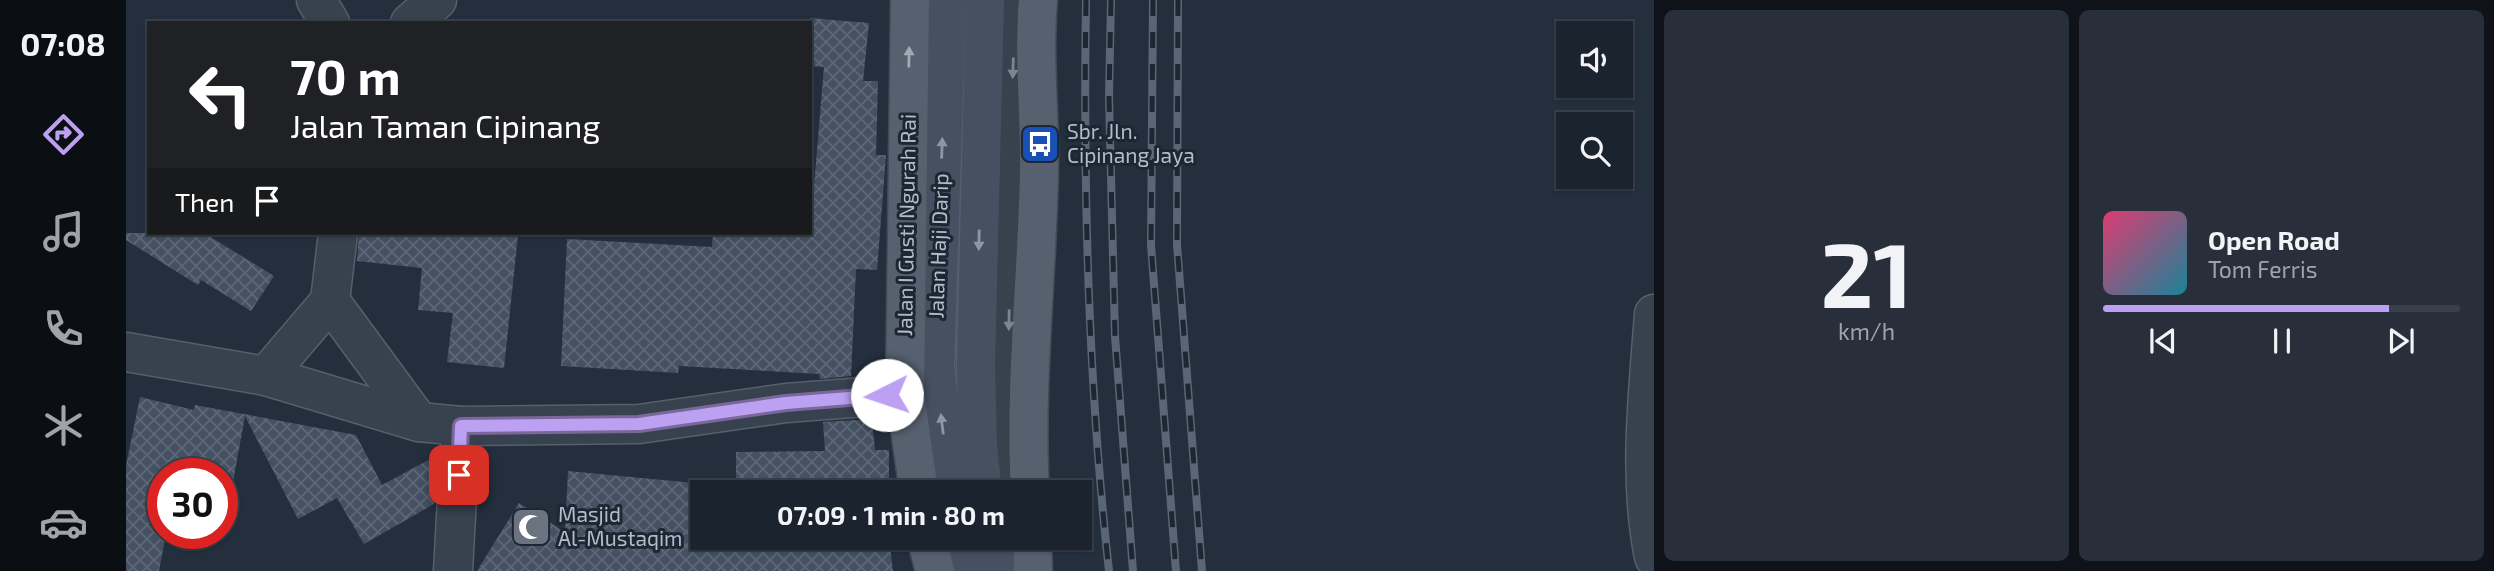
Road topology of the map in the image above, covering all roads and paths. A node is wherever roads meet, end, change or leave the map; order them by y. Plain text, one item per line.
1 (316, 0) edge
2 (437, 0) edge
3 (910, 0) edge
4 (947, 0) edge
5 (985, 0) edge
6 (1016, 0) edge
7 (1038, 0) edge
8 (329, 21) edge
9 (412, 21) edge
10 (338, 235) edge
11 (330, 301) junction
12 (1654, 314) edge
13 (126, 352) edge
14 (266, 376) junction
15 (905, 394) junction
16 (419, 422) junction
17 (461, 426) junction
18 (917, 480) edge
19 (949, 480) edge
20 (982, 480) edge
21 (1003, 480) edge
22 (1029, 480) edge
23 (929, 550) edge
24 (965, 550) edge
25 (994, 550) edge
26 (1002, 550) edge
27 (1032, 550) edge
28 (1654, 557) edge
29 (453, 571) edge
30 (934, 571) edge
31 (970, 571) edge
32 (1000, 571) edge
33 (1033, 571) edge

1 - 8 street
2 - 9 street
15 -> 3 main road, Jalan I Gusti Ngurah Rai
19 -> 4 main road, Jalan Haji Darip
5 -> 20 main road, Jalan Haji Darip
6 -> 21 lane
7 - 22 main road
10 - 11 street
11 - 14 street
11 - 16 street
12 - 28 street
13 - 14 street
14 - 16 street
15 - 17 street
15 - 18 main road, Jalan I Gusti Ngurah Rai
16 - 17 street
17 - 29 street
23 - 30 main road
24 - 31 main road
25 - 32 main road
26 - 32 lane
27 - 33 main road

